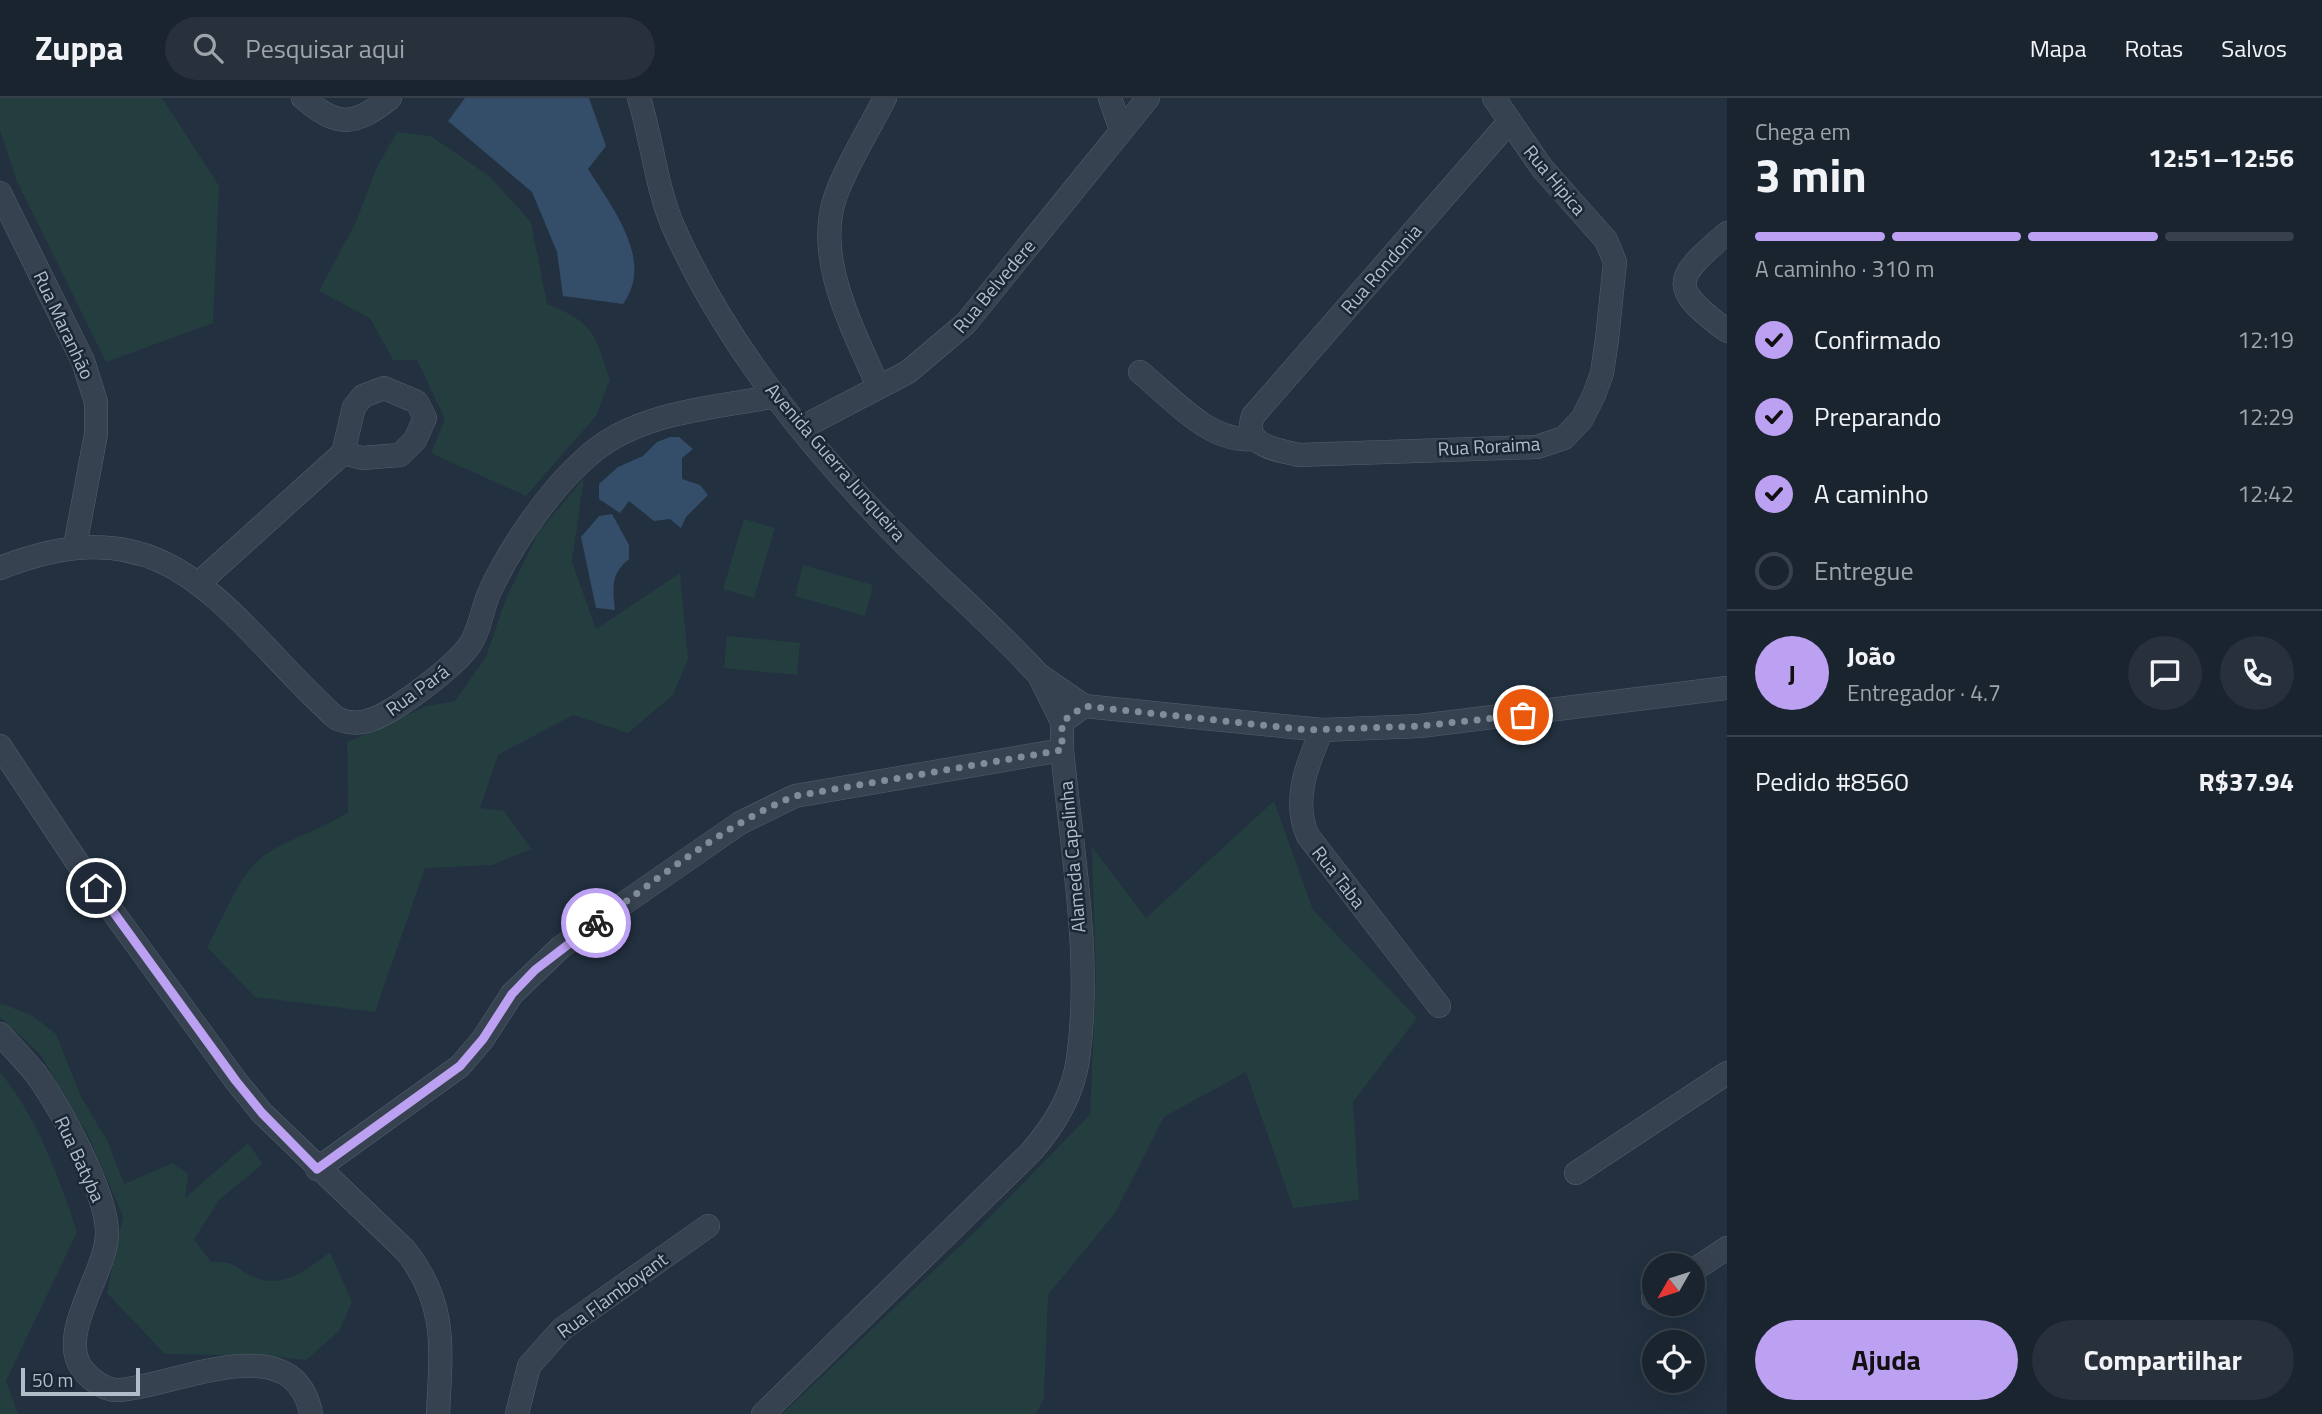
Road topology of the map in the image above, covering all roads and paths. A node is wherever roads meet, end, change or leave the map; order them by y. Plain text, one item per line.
1 (303, 98) edge
2 (390, 98) edge
3 (639, 98) edge
4 (885, 98) edge
5 (1110, 98) edge
6 (1148, 98) edge
7 (1494, 98) edge
8 (1509, 122) junction
9 (1121, 130) junction
10 (0, 193) edge
11 (1727, 233) edge
12 (1615, 262) joint
13 (1727, 331) edge
14 (1140, 372) dead end
15 (878, 386) junction
16 (776, 396) junction
17 (1253, 427) junction
18 (801, 428) junction
19 (343, 453) dead end
20 (75, 547) junction
21 (0, 568) edge
22 (200, 582) junction
23 (1039, 675) junction
24 (1727, 688) edge
25 (1084, 706) junction
26 (1062, 722) junction
27 (1322, 730) junction
28 (0, 746) edge
29 (1062, 750) junction
30 (1439, 1006) dead end
31 (0, 1034) edge
32 (1727, 1073) edge
33 (317, 1169) junction
34 (1576, 1173) dead end
35 (708, 1226) dead end
36 (1727, 1248) edge
37 (1705, 1262) edge
38 (311, 1414) edge
39 (438, 1414) edge
40 (517, 1414) edge
41 (763, 1414) edge

1 - 2 street
3 - 16 street, Avenida Guerra Junqueira
4 - 15 street
5 - 9 street
6 - 9 street, Rua Belvedere
7 - 8 street, Rua Hipica
8 - 12 street, Rua Hipica
8 - 17 street, Rua Rondonia
9 - 15 street, Rua Belvedere
10 - 20 street, Rua Maranhão
11 - 13 street
12 - 17 street, Rua Roraima
14 - 17 street, Rua Roraima
15 - 18 street, Rua Belvedere
16 - 18 street, Avenida Guerra Junqueira
16 - 22 street, Rua Pará
18 - 23 street, Avenida Guerra Junqueira
19 - 22 street
20 - 21 street, Rua Pará
20 - 22 street, Rua Pará
23 - 25 street, Avenida Guerra Junqueira
23 - 26 street, Avenida Guerra Junqueira
24 - 27 street
25 - 26 street
25 - 27 street
26 - 29 street, Alameda Capelinha
27 - 30 street, Rua Taba
28 - 33 street
29 - 33 street
29 - 41 street, Alameda Capelinha
31 - 38 street, Rua Batyba
32 - 34 street
33 - 39 street
35 - 40 street, Rua Flamboyant
36 - 37 street

